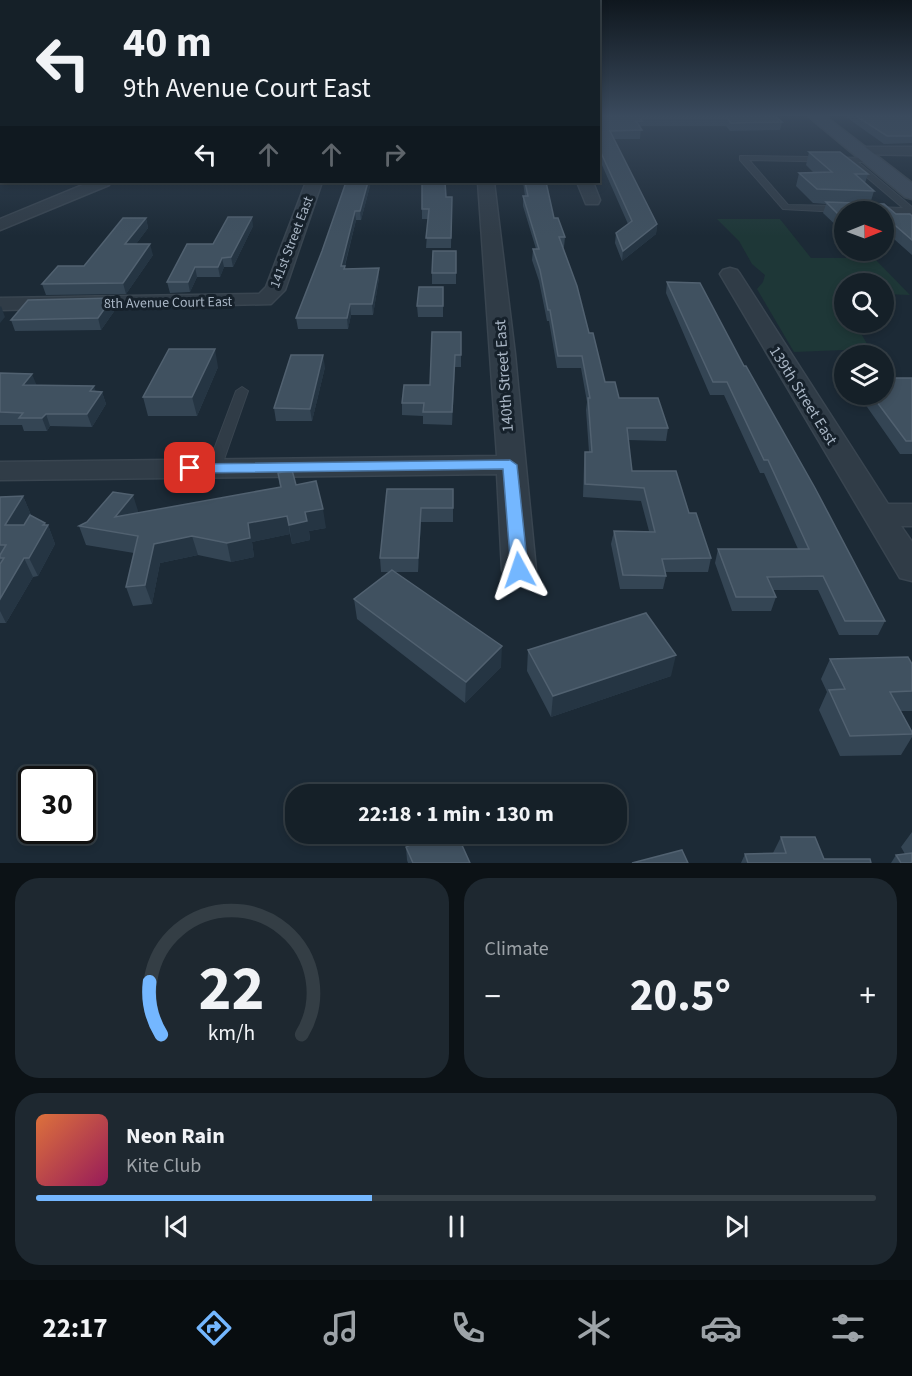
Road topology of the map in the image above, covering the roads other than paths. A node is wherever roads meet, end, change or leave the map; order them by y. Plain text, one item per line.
1 (867, 156) edge
2 (861, 157) junction
3 (101, 183) edge
4 (314, 183) edge
5 (486, 183) edge
6 (585, 183) edge
7 (912, 193) edge
8 (592, 200) dead end
9 (834, 209) edge
10 (894, 211) edge
11 (912, 211) edge
12 (0, 225) edge
13 (730, 274) dead end
14 (264, 300) joint
15 (0, 304) edge
16 (242, 391) dead end
17 (510, 465) junction
18 (214, 468) junction
19 (0, 471) edge
20 (879, 515) junction
21 (912, 515) edge
22 (912, 569) edge
23 (519, 570) dead end

1 - 2 street
2 - 7 street
2 - 9 lane
2 - 11 lane
3 - 12 street
4 - 14 street, 141st Street East
5 - 17 street, 140th Street East
6 - 8 street
10 - 11 lane
13 - 20 street, 139th Street East
14 - 15 street, 8th Avenue Court East
16 - 18 lane
17 - 18 street
17 - 23 street, 140th Street East
18 - 19 street
20 - 21 street
20 - 22 street, 139th Street East

